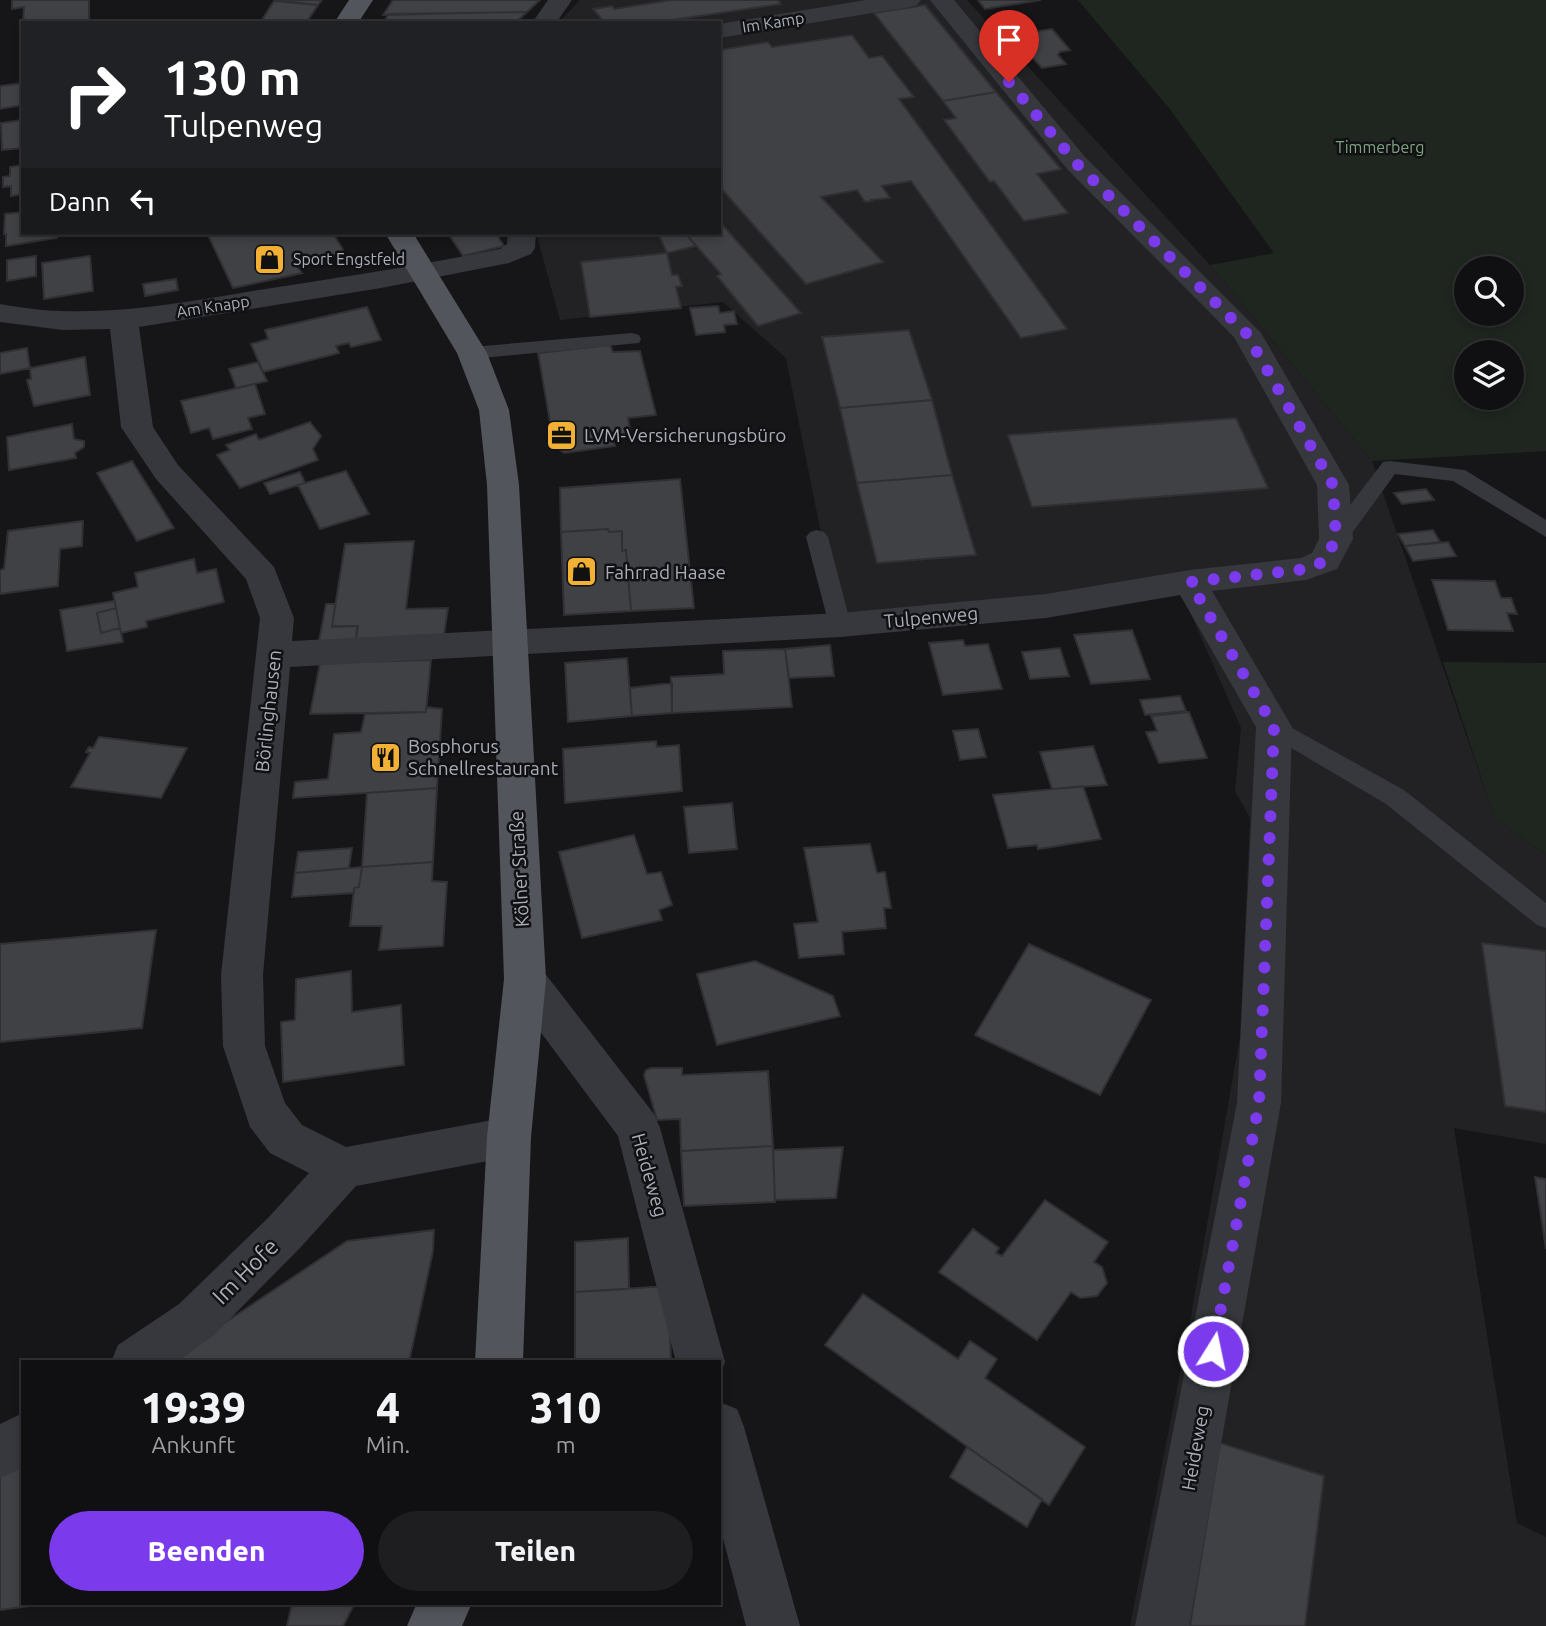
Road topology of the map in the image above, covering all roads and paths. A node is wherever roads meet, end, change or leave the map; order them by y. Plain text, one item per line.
1 (361, 0) edge
2 (560, 0) edge
3 (909, 0) edge
4 (942, 0) edge
5 (347, 21) edge
6 (545, 21) edge
7 (721, 31) edge
8 (400, 235) edge
9 (522, 235) edge
10 (426, 274) junction
11 (0, 313) edge
12 (123, 320) junction
13 (632, 339) dead end
14 (472, 353) junction
15 (1546, 530) edge
16 (817, 537) dead end
17 (1336, 538) junction
18 (1190, 582) junction
19 (840, 625) junction
20 (508, 643) junction
21 (274, 655) junction
22 (1274, 727) junction
23 (1546, 918) edge
24 (525, 979) junction
25 (509, 1137) junction
26 (343, 1168) junction
27 (138, 1360) edge
28 (499, 1360) edge
29 (700, 1360) edge
30 (721, 1434) edge
31 (21, 1439) edge
32 (0, 1453) edge
33 (444, 1605) edge
34 (434, 1626) edge
35 (774, 1626) edge
36 (1163, 1626) edge

1 - 5 main road
2 - 6 street
3 - 7 street, Im Kamp
4 - 17 street
8 - 10 main road, Kölner Straße
9 - 10 street, Am Knapp
10 - 12 street, Am Knapp
10 - 14 main road, Kölner Straße
11 - 12 street, Am Knapp
12 - 21 street, Börlinghausen
13 - 14 lane
14 - 20 main road, Kölner Straße
15 - 17 lane
16 - 19 lane
17 - 18 street, Tulpenweg
18 - 19 street, Tulpenweg
18 - 22 street
19 - 20 street, Tulpenweg
20 - 21 street, Tulpenweg
20 - 24 main road, Kölner Straße
21 - 26 street, Börlinghausen
22 - 23 lane
22 - 36 street, Heideweg
24 - 25 main road, Kölner Straße
24 - 29 street, Heideweg
25 - 26 street
25 - 28 main road, Kölner Straße
26 - 27 street, Im Hofe
30 - 35 street
31 - 32 street
33 - 34 main road

